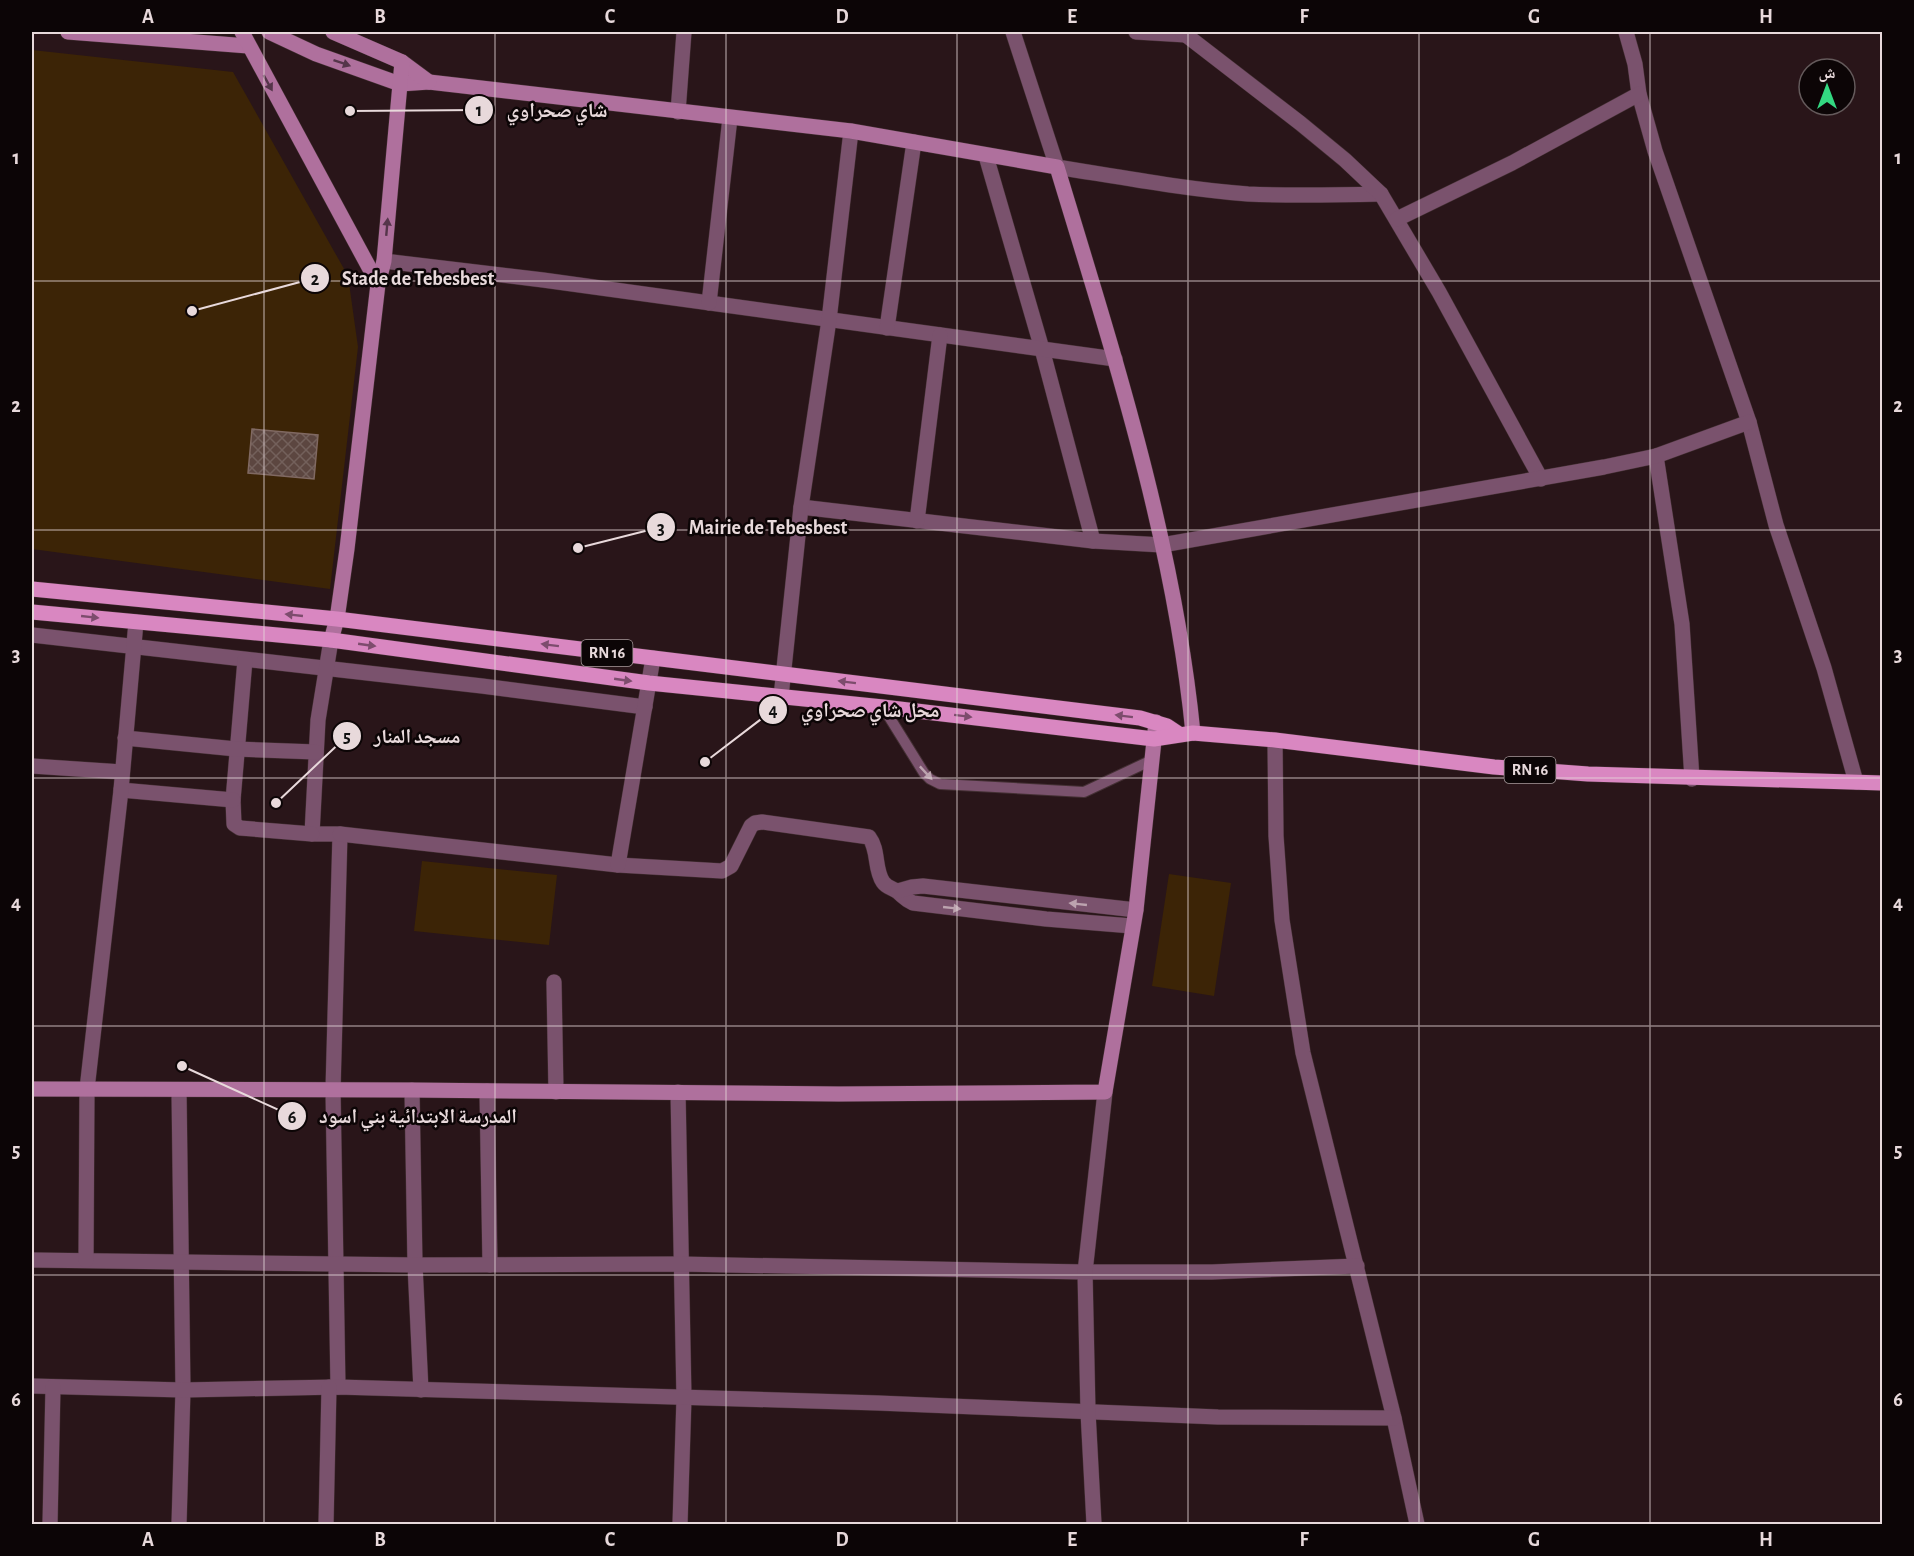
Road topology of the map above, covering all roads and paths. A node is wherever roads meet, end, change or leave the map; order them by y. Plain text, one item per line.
1 (68, 32) edge
2 (242, 32) edge
3 (269, 32) edge
4 (333, 32) edge
5 (684, 32) edge
6 (1013, 32) edge
7 (1136, 32) edge
8 (1626, 32) edge
9 (1184, 33) edge
10 (248, 46) junction
11 (402, 62) junction
12 (429, 82) junction
13 (400, 84) junction
14 (1639, 94) junction
15 (678, 112) junction
16 (730, 118) junction
17 (851, 130) junction
18 (914, 142) junction
19 (986, 156) junction
20 (1057, 168) junction
21 (1381, 194) junction
22 (1397, 219) junction
23 (384, 261) junction
24 (378, 284) junction
25 (709, 303) junction
26 (829, 320) junction
27 (887, 328) junction
28 (940, 335) junction
29 (1042, 349) junction
30 (1115, 359) junction
31 (1749, 422) junction
32 (1656, 456) junction
33 (1541, 479) junction
34 (801, 507) junction
35 (917, 521) junction
36 (1093, 541) junction
37 (1162, 545) junction
38 (32, 589) edge
39 (32, 612) edge
40 (337, 619) junction
41 (136, 622) junction
42 (459, 634) junction
43 (32, 635) edge
44 (331, 640) junction
45 (133, 647) junction
46 (453, 657) junction
47 (653, 658) junction
48 (244, 660) junction
49 (326, 668) junction
50 (783, 674) junction
51 (649, 683) junction
52 (781, 697) junction
53 (645, 707) junction
54 (883, 707) junction
55 (1156, 722) junction
56 (1186, 734) junction
57 (125, 738) junction
58 (1154, 739) junction
59 (1275, 740) junction
60 (236, 749) junction
61 (316, 752) junction
62 (1152, 760) junction
63 (32, 766) edge
64 (122, 772) junction
65 (1692, 778) junction
66 (1856, 782) junction
67 (1882, 783) edge
68 (121, 790) junction
69 (232, 800) junction
70 (312, 834) junction
71 (340, 834) junction
72 (618, 866) junction
73 (898, 891) junction
74 (1136, 910) junction
75 (1132, 926) junction
76 (554, 982) dead end
77 (32, 1089) edge
78 (87, 1089) junction
79 (333, 1090) junction
80 (412, 1090) junction
81 (179, 1091) junction
82 (487, 1091) junction
83 (556, 1092) junction
84 (678, 1092) junction
85 (1105, 1092) junction
86 (32, 1260) edge
87 (86, 1260) junction
88 (182, 1261) junction
89 (337, 1264) junction
90 (680, 1264) junction
91 (414, 1265) junction
92 (490, 1265) junction
93 (1357, 1266) junction
94 (1085, 1272) junction
95 (32, 1386) edge
96 (53, 1387) junction
97 (334, 1387) junction
98 (183, 1390) junction
99 (421, 1390) junction
100 (684, 1398) junction
101 (1088, 1412) junction
102 (1394, 1418) junction
103 (50, 1524) edge
104 (179, 1524) edge
105 (326, 1524) edge
106 (680, 1524) edge
107 (1094, 1524) edge
108 (1417, 1524) edge

1 - 10 street
2 - 10 street
3 -> 13 street
4 - 11 street
5 - 15 street
6 - 20 street
7 - 9 street
8 - 14 street
9 - 21 street
10 -> 24 street
11 - 12 street
11 - 13 street
12 - 13 street
12 - 15 street
23 -> 13 street
14 - 22 street
14 - 31 street
15 - 16 street
16 - 17 street
16 - 25 street
17 - 18 street
17 - 26 street
18 - 19 street
18 - 27 street
19 - 20 street
19 - 29 street
20 - 21 street
20 - 30 street
21 - 22 street
22 - 33 street
23 - 24 street
23 - 25 street
24 - 40 street
25 - 26 street
26 - 27 street
26 - 34 street
27 - 28 street
28 - 29 street
28 - 35 street
29 - 30 street
29 - 36 street
30 - 37 street
31 - 32 street
31 - 66 street
32 - 33 street
32 - 65 street
33 - 37 street
34 - 35 street
34 - 50 street
35 - 36 street
36 - 37 street
37 - 56 street
40 -> 38 main road, RN 16
39 -> 41 main road, RN 16
40 - 42 main road, RN 16
40 - 44 street
41 - 44 main road, RN 16
41 - 45 street
42 - 46 main road
47 -> 42 main road, RN 16
43 - 45 street
44 -> 46 main road, RN 16
44 - 49 street
45 - 48 street
45 - 57 street
46 -> 51 main road, RN 16
47 - 50 main road, RN 16
47 - 51 street
48 - 49 street
48 - 60 street
49 - 53 street
49 - 61 street
50 - 52 street
55 -> 50 main road, RN 16
51 - 52 main road, RN 16
51 - 53 street
52 - 54 main road, RN 16
53 - 72 street
54 -> 58 main road, RN 16
54 -> 62 lane
55 - 56 main road, RN 16
55 - 58 street
56 - 58 main road, RN 16
56 - 59 main road, RN 16
57 - 60 street
57 - 64 street
58 - 62 street
59 - 65 main road, RN 16
59 - 93 street
60 - 61 street
60 - 69 street
61 - 70 street
62 - 74 street
63 - 64 street
64 - 68 street
65 - 66 main road, RN 16
66 - 67 main road, RN 16
68 - 69 street
68 - 78 street
69 - 70 street
70 - 71 street
71 - 72 street
71 - 79 street
72 - 73 street
74 -> 73 street
73 -> 75 street
74 - 75 street
75 - 85 street
76 - 83 street
77 - 78 street
78 - 81 street
78 - 87 street
79 - 80 street
79 - 81 street
79 - 89 street
80 - 82 street
80 - 91 street
81 - 88 street
82 - 83 street
82 - 92 street
83 - 84 street
84 - 85 street
84 - 90 street
85 - 94 street
86 - 87 street
87 - 88 street
88 - 89 street
88 - 98 street
89 - 91 street
89 - 97 street
90 - 92 street
90 - 94 street
90 - 100 street
91 - 92 street
91 - 99 street
93 - 94 street
93 - 102 street
94 - 101 street
95 - 96 street
96 - 98 street
96 - 103 street
97 - 98 street
97 - 99 street
97 - 105 street
98 - 104 street
99 - 100 street
100 - 101 street
100 - 106 street
101 - 102 street
101 - 107 street
102 - 108 street

